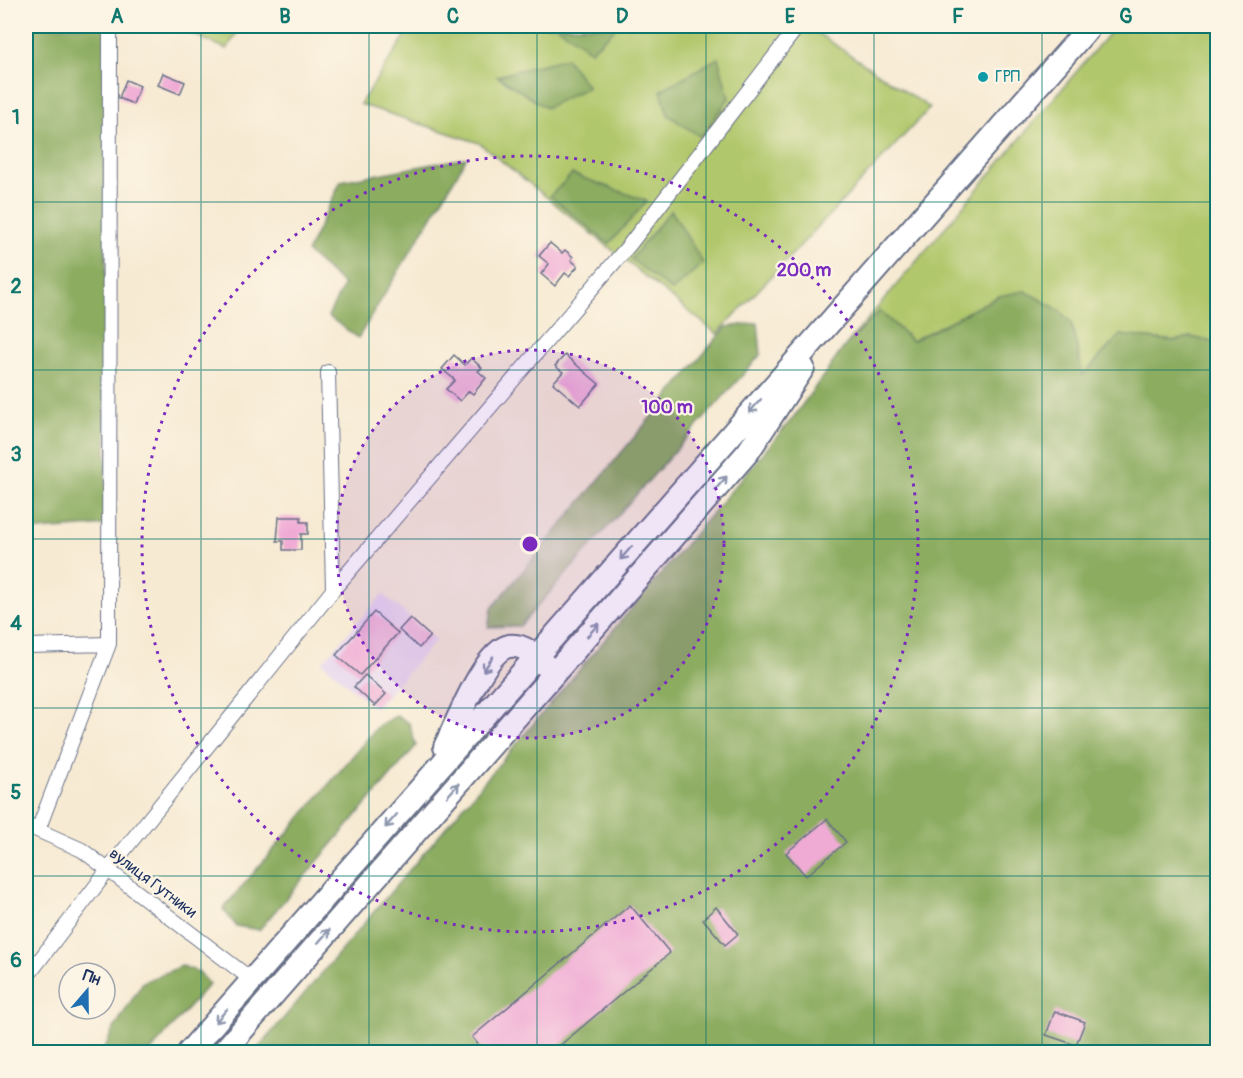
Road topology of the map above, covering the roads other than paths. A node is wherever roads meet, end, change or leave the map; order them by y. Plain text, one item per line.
1 (110, 26) edge
2 (798, 26) edge
3 (1090, 26) edge
4 (848, 298) junction
5 (328, 372) dead end
6 (333, 590) junction
7 (109, 644) junction
8 (26, 646) edge
9 (536, 656) junction
10 (555, 674) junction
11 (430, 777) junction
12 (32, 827) edge
13 (108, 870) junction
14 (26, 978) edge
15 (252, 980) junction
16 (189, 1053) edge
17 (223, 1053) edge

1 - 7 street
2 - 6 street
3 - 4 highway
4 -> 9 highway
10 -> 4 highway
5 - 6 street
6 - 13 street
7 - 8 street
7 - 12 street
9 - 10 highway
9 - 11 highway
9 -> 11 highway
17 -> 10 highway
11 -> 15 highway
12 - 13 street, вулиця Гутники
13 - 14 street
13 - 15 street, вулиця Гутники
15 -> 16 highway

